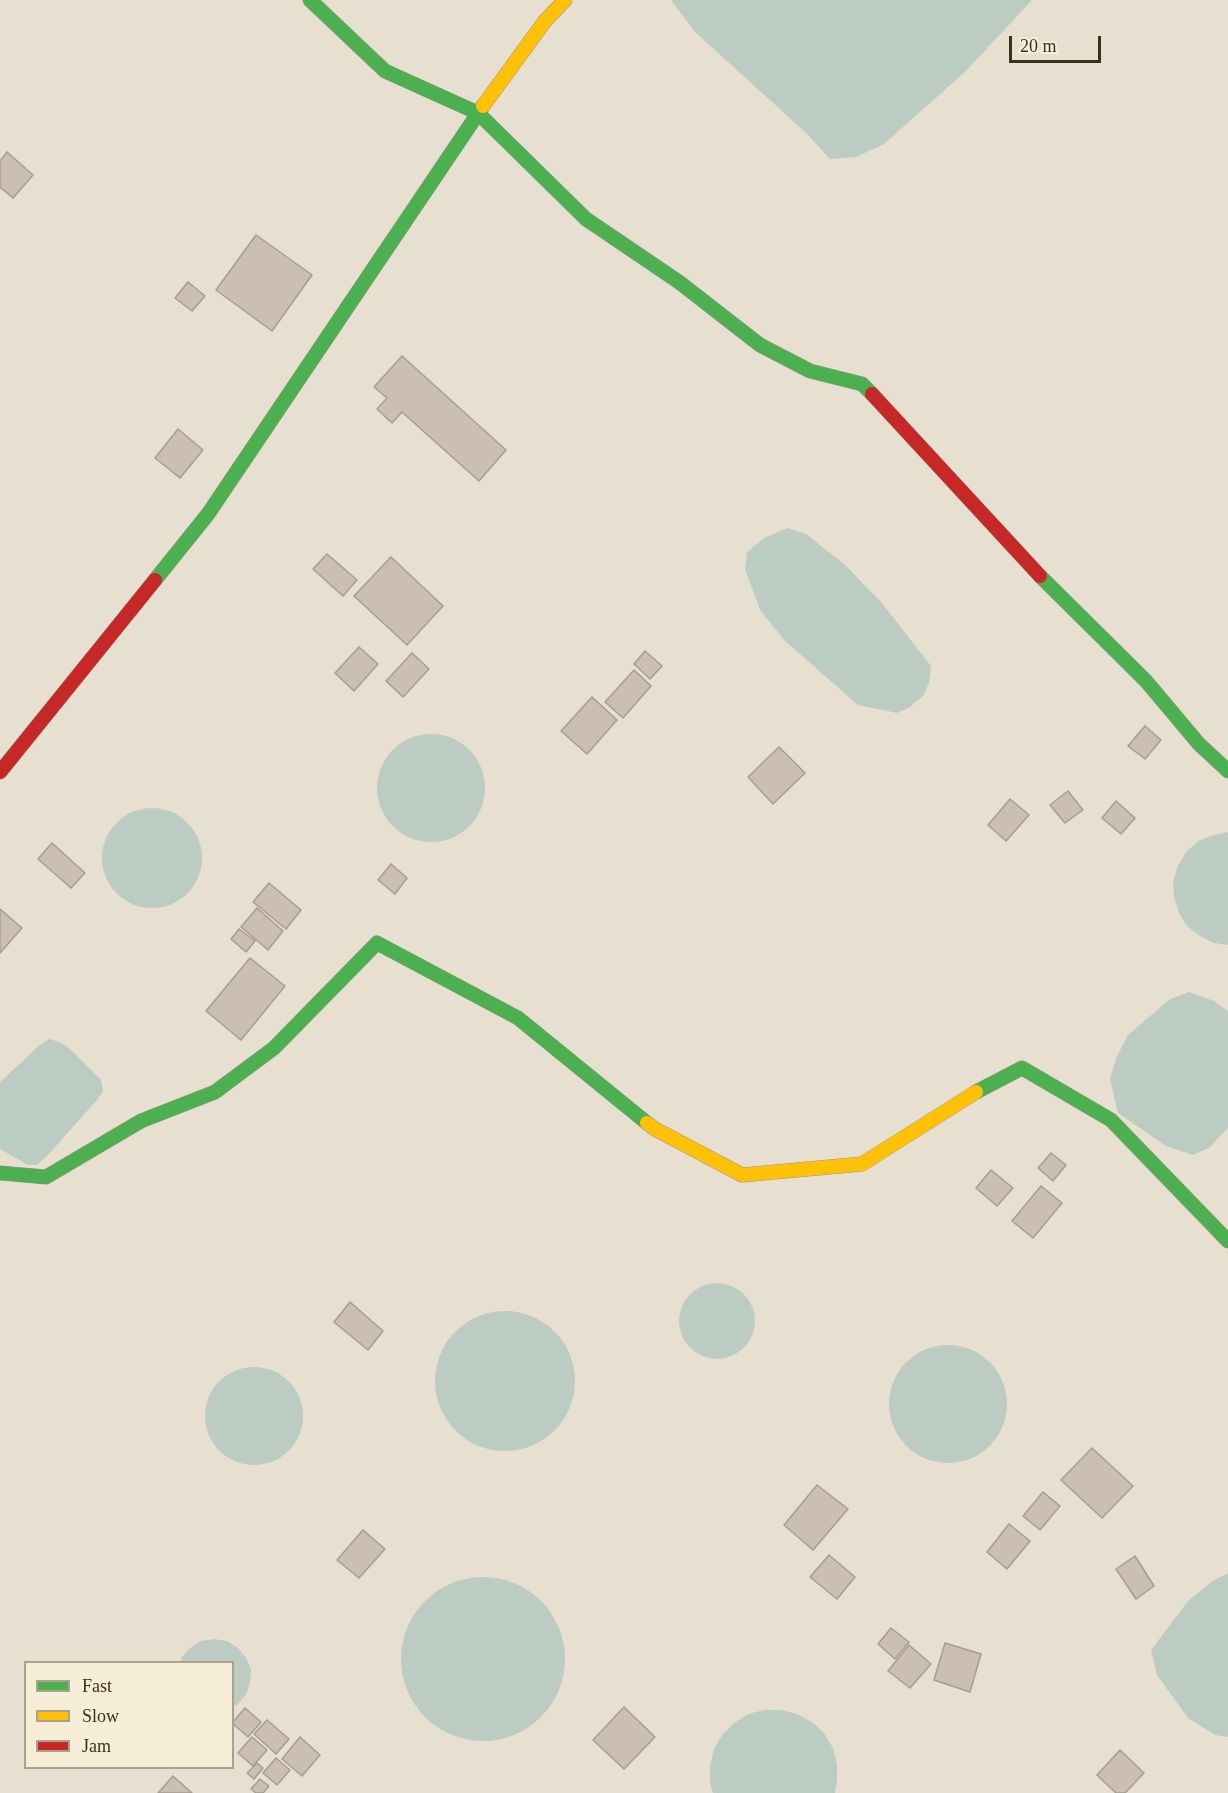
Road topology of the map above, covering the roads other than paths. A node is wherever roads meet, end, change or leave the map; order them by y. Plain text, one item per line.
1 (310, 0) edge
2 (565, 0) edge
3 (477, 113) junction
4 (1228, 771) edge
5 (0, 772) edge
6 (0, 1173) edge
7 (1228, 1241) edge

1 - 3 street
2 - 3 street
3 - 4 street
3 - 5 street
6 - 7 street

